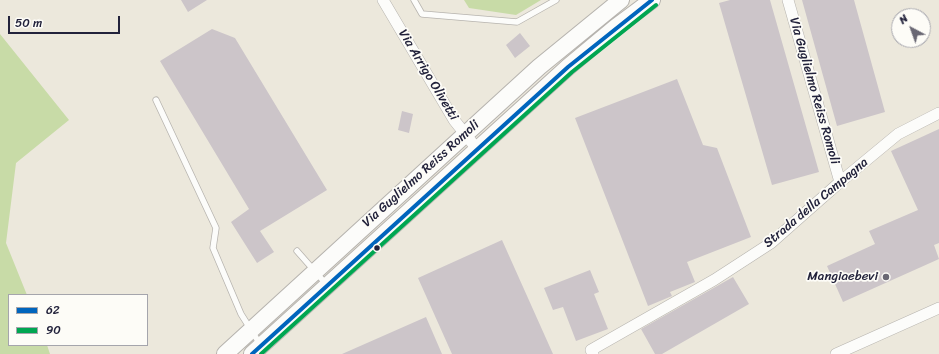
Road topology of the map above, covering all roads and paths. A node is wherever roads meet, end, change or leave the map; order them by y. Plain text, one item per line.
1 (383, 0) edge
2 (414, 0) edge
3 (556, 0) edge
4 (621, 0) edge
5 (652, 0) edge
6 (788, 0) edge
7 (156, 100) dead end
8 (939, 113) edge
9 (465, 134) junction
10 (476, 149) junction
11 (840, 182) junction
12 (297, 251) dead end
13 (315, 272) junction
14 (327, 285) junction
15 (939, 308) edge
16 (252, 330) junction
17 (257, 350) edge
18 (225, 354) edge
19 (593, 354) edge
20 (836, 354) edge

1 - 9 street, Via Arrigo Olivetti
2 - 3 lane
4 - 9 main road, Via Guglielmo Reiss Romoli
5 - 10 main road, Via Guglielmo Reiss Romoli
6 - 11 street, Via Guglielmo Reiss Romoli
7 - 16 lane
8 - 11 street, Strada della Campagna
9 - 10 street, Via Arrigo Olivetti
9 - 13 main road, Via Guglielmo Reiss Romoli
10 - 14 main road, Via Guglielmo Reiss Romoli
11 - 19 street, Strada della Campagna
12 - 13 lane
13 - 14 lane
13 - 16 main road, Via Guglielmo Reiss Romoli
14 - 17 main road, Via Guglielmo Reiss Romoli
15 - 20 street
16 - 17 lane
16 - 18 main road, Via Guglielmo Reiss Romoli

